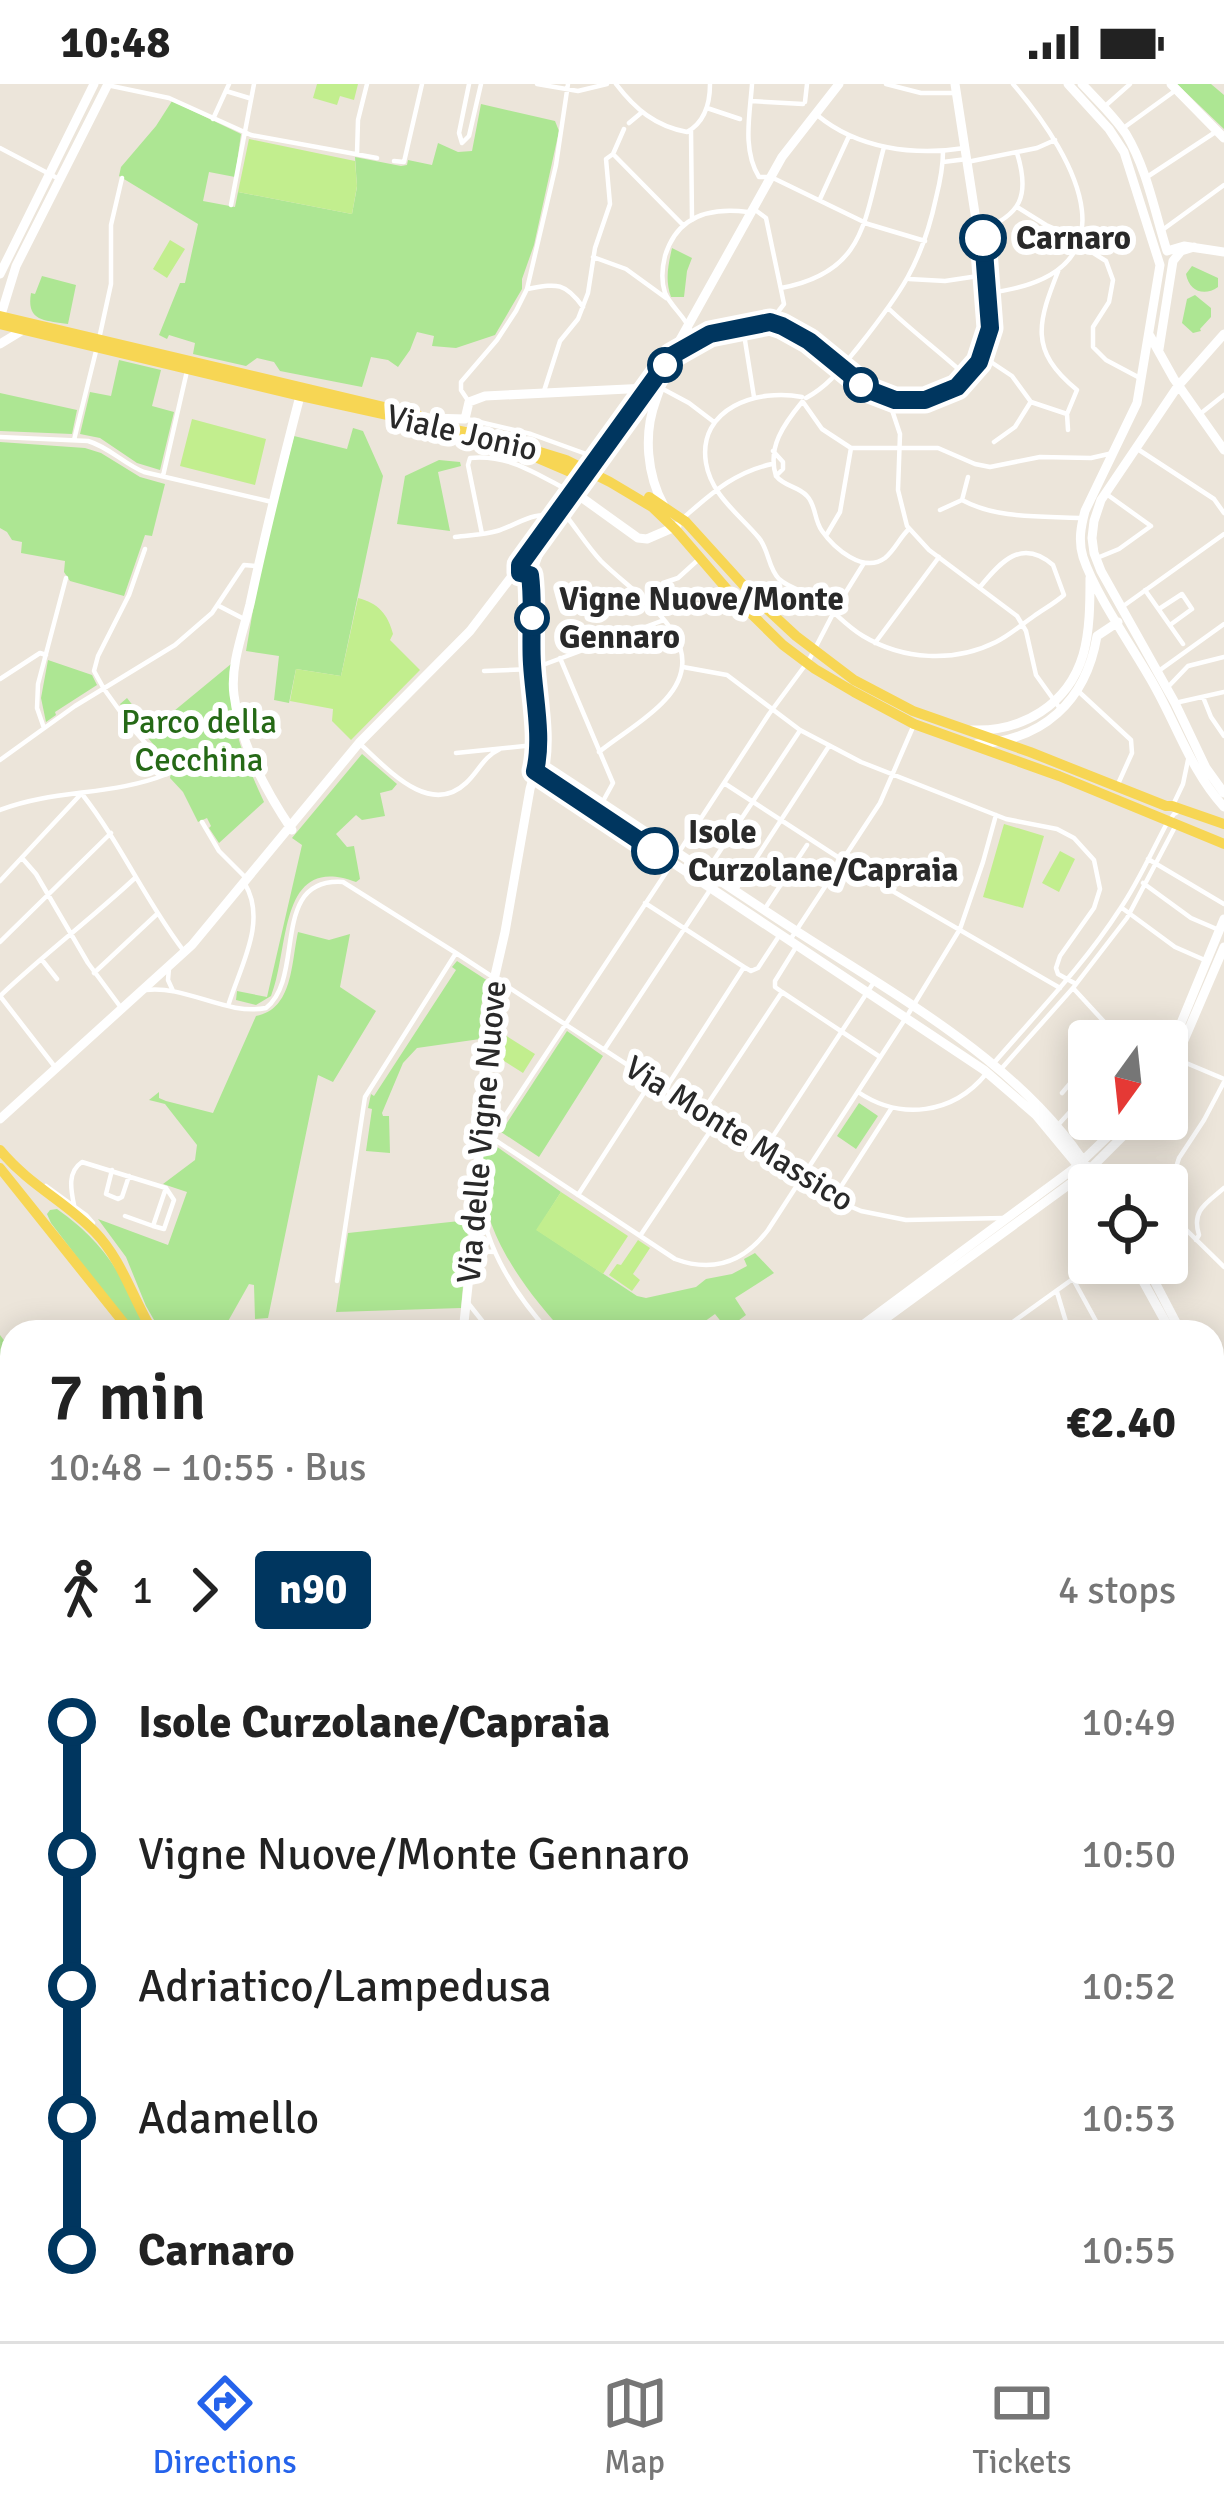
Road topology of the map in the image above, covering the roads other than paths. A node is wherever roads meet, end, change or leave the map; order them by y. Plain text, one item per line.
1 (94, 84) edge
2 (107, 84) edge
3 (254, 84) edge
4 (367, 84) edge
5 (422, 84) edge
6 (469, 84) edge
7 (481, 84) edge
8 (537, 84) edge
9 (611, 84) edge
10 (710, 84) edge
11 (752, 84) edge
12 (807, 84) edge
13 (839, 84) edge
14 (886, 84) edge
15 (1068, 84) edge
16 (1082, 84) edge
17 (1130, 84) edge
18 (1174, 86) edge
19 (228, 87) edge
20 (568, 87) edge
21 (1015, 87) edge
22 (956, 88) edge
23 (251, 99) junction
24 (751, 101) junction
25 (1104, 106) junction
26 (707, 108) junction
27 (808, 108) junction
28 (81, 110) junction
29 (94, 112) junction
30 (641, 113) junction
31 (213, 119) junction
32 (740, 119) dead end
33 (629, 123) dead end
34 (1122, 129) junction
35 (624, 130) dead end
36 (691, 131) junction
37 (244, 132) junction
38 (1221, 135) edge
39 (849, 136) junction
40 (74, 137) junction
41 (1054, 140) junction
42 (884, 147) junction
43 (0, 148) edge
44 (943, 152) junction
45 (1017, 153) junction
46 (357, 154) junction
47 (613, 154) junction
48 (966, 156) junction
49 (377, 158) dead end
50 (394, 161) dead end
51 (943, 162) junction
52 (54, 176) junction
53 (765, 177) junction
54 (122, 178) dead end
55 (1144, 178) junction
56 (1224, 185) edge
57 (820, 199) junction
58 (232, 206) dead end
59 (1017, 207) junction
60 (752, 211) junction
61 (35, 213) junction
62 (692, 220) junction
63 (863, 221) junction
64 (683, 224) junction
65 (978, 230) junction
66 (1161, 232) junction
67 (926, 241) junction
68 (1080, 242) junction
69 (1194, 247) junction
70 (1167, 251) junction
71 (1224, 253) edge
72 (593, 257) junction
73 (1160, 265) junction
74 (1059, 269) junction
75 (0, 274) edge
76 (981, 276) junction
77 (908, 279) junction
78 (5, 288) edge
79 (781, 288) junction
80 (526, 289) junction
81 (984, 290) junction
82 (667, 299) junction
83 (583, 307) junction
84 (888, 308) junction
85 (0, 319) edge
86 (770, 322) junction
87 (21, 325) junction
88 (689, 325) junction
89 (743, 328) junction
90 (710, 334) junction
91 (1224, 334) edge
92 (1150, 336) junction
93 (98, 343) junction
94 (0, 344) edge
95 (1160, 355) junction
96 (982, 356) junction
97 (671, 357) junction
98 (1197, 364) junction
99 (188, 368) junction
100 (842, 368) junction
101 (968, 377) junction
102 (1143, 380) junction
103 (286, 382) junction
104 (1178, 386) junction
105 (643, 388) junction
106 (661, 388) junction
107 (273, 389) junction
108 (327, 391) junction
109 (544, 392) junction
110 (1224, 395) edge
111 (300, 396) junction
112 (754, 398) junction
113 (888, 398) junction
114 (803, 400) junction
115 (469, 402) junction
116 (1031, 402) junction
117 (1067, 414) junction
118 (1199, 415) junction
119 (429, 418) junction
120 (406, 419) junction
121 (465, 419) junction
122 (714, 422) junction
123 (1068, 430) dead end
124 (1135, 431) junction
125 (0, 437) edge
126 (74, 440) junction
127 (994, 442) dead end
128 (1130, 444) junction
129 (1222, 444) edge
130 (901, 446) junction
131 (850, 450) junction
132 (772, 451) junction
133 (1113, 453) junction
134 (772, 464) junction
135 (163, 476) junction
136 (776, 476) junction
137 (585, 477) junction
138 (968, 477) dead end
139 (717, 489) junction
140 (1106, 493) junction
141 (577, 494) junction
142 (962, 500) junction
143 (272, 502) junction
144 (664, 506) junction
145 (940, 510) dead end
146 (1224, 514) edge
147 (561, 515) junction
148 (1083, 518) junction
149 (673, 526) junction
150 (909, 529) junction
151 (482, 534) junction
152 (1224, 534) edge
153 (826, 536) junction
154 (455, 537) dead end
155 (146, 549) dead end
156 (939, 557) junction
157 (700, 558) junction
158 (1096, 559) junction
159 (864, 563) junction
160 (257, 566) junction
161 (527, 569) junction
162 (1090, 572) junction
163 (66, 578) dead end
164 (980, 586) junction
165 (1145, 590) junction
166 (653, 596) dead end
167 (218, 605) junction
168 (1159, 609) junction
169 (834, 613) junction
170 (1118, 614) junction
171 (246, 620) junction
172 (664, 620) junction
173 (1023, 624) junction
174 (1224, 624) edge
175 (1170, 625) junction
176 (1093, 631) junction
177 (875, 643) junction
178 (1184, 644) dead end
179 (46, 655) junction
180 (1224, 657) edge
181 (560, 658) junction
182 (811, 658) junction
183 (683, 667) junction
184 (532, 669) junction
185 (484, 671) dead end
186 (1154, 675) junction
187 (0, 680) edge
188 (1167, 688) junction
189 (104, 689) junction
190 (1077, 690) junction
191 (1224, 692) edge
192 (1203, 697) junction
193 (1175, 703) junction
194 (1058, 706) junction
195 (772, 711) junction
196 (934, 719) junction
197 (914, 724) junction
198 (44, 728) junction
199 (800, 730) junction
200 (1026, 734) junction
201 (1224, 736) edge
202 (966, 737) junction
203 (999, 741) junction
204 (359, 743) junction
205 (538, 745) junction
206 (829, 746) junction
207 (500, 749) junction
208 (599, 752) junction
209 (1030, 752) junction
210 (456, 753) dead end
211 (1194, 754) junction
212 (0, 760) edge
213 (536, 766) junction
214 (894, 775) junction
215 (724, 783) junction
216 (1117, 786) junction
217 (1224, 793) edge
218 (82, 794) junction
219 (753, 802) junction
220 (602, 803) junction
221 (1224, 807) edge
222 (0, 810) edge
223 (996, 815) junction
224 (1171, 815) junction
225 (780, 820) junction
226 (202, 822) dead end
227 (1224, 824) edge
228 (291, 828) junction
229 (111, 833) junction
230 (1224, 844) edge
231 (807, 845) dead end
232 (22, 858) junction
233 (675, 858) junction
234 (1148, 859) junction
235 (842, 861) junction
236 (1156, 864) junction
237 (135, 878) junction
238 (712, 880) junction
239 (1137, 880) junction
240 (0, 881) edge
241 (246, 882) junction
242 (1145, 885) junction
243 (735, 891) junction
244 (50, 894) junction
245 (645, 903) junction
246 (1224, 904) edge
247 (1122, 908) junction
248 (756, 909) junction
249 (1130, 913) junction
250 (156, 915) junction
251 (1222, 924) edge
252 (685, 928) junction
253 (960, 929) junction
254 (71, 934) junction
255 (789, 940) junction
256 (0, 942) edge
257 (1224, 947) edge
258 (184, 952) junction
259 (456, 953) junction
260 (40, 958) junction
261 (1207, 961) junction
262 (169, 967) junction
263 (744, 967) junction
264 (94, 973) junction
265 (494, 977) junction
266 (1069, 978) junction
267 (57, 979) dead end
268 (160, 984) junction
269 (1074, 986) junction
270 (871, 987) junction
271 (1060, 988) junction
272 (173, 991) junction
273 (782, 992) junction
274 (0, 996) edge
275 (228, 1004) junction
276 (122, 1010) junction
277 (910, 1012) junction
278 (1104, 1020) edge
279 (1184, 1020) edge
280 (1188, 1020) edge
281 (565, 1025) junction
282 (842, 1032) junction
283 (604, 1050) junction
284 (880, 1057) junction
285 (1188, 1065) edge
286 (56, 1067) junction
287 (996, 1068) junction
288 (1224, 1081) edge
289 (651, 1082) junction
290 (1068, 1085) edge
291 (664, 1090) junction
292 (858, 1092) junction
293 (1061, 1093) dead end
294 (892, 1108) junction
295 (701, 1114) junction
296 (1068, 1114) edge
297 (0, 1119) edge
298 (715, 1124) junction
299 (1058, 1125) junction
300 (480, 1130) junction
301 (491, 1137) junction
302 (1122, 1140) edge
303 (0, 1150) edge
304 (761, 1154) junction
305 (1081, 1164) edge
306 (1084, 1164) edge
307 (1101, 1164) edge
308 (1176, 1164) edge
309 (0, 1168) edge
310 (112, 1170) junction
311 (129, 1176) junction
312 (478, 1180) junction
313 (800, 1180) junction
314 (30, 1182) junction
315 (1068, 1185) edge
316 (71, 1186) junction
317 (166, 1188) junction
318 (1068, 1188) edge
319 (1224, 1188) edge
320 (60, 1195) junction
321 (578, 1195) junction
322 (833, 1199) junction
323 (76, 1211) junction
324 (1022, 1214) junction
325 (125, 1216) dead end
326 (1008, 1224) junction
327 (153, 1226) junction
328 (1188, 1232) edge
329 (640, 1236) junction
330 (1196, 1240) junction
331 (62, 1246) junction
332 (472, 1251) junction
333 (495, 1252) junction
334 (1224, 1267) edge
335 (337, 1281) dead end
336 (1068, 1283) edge
337 (1076, 1284) edge
338 (1145, 1284) edge
339 (1156, 1284) edge
340 (1057, 1291) junction
341 (466, 1301) junction
342 (121, 1320) edge
343 (147, 1320) edge
344 (464, 1320) edge
345 (481, 1320) edge
346 (540, 1320) edge
347 (870, 1320) edge
348 (883, 1320) edge
349 (1016, 1320) edge
350 (1066, 1320) edge
351 (1095, 1320) edge
352 (1164, 1320) edge
353 (1175, 1320) edge

1 - 28 street
2 - 29 street
2 - 31 street
3 - 23 street
4 - 46 street
5 - 50 street
6 - 7 street
8 - 20 street
9 - 20 street
9 - 30 street
10 - 26 street
11 - 24 street
12 - 27 street
13 - 27 street
14 - 22 street
15 - 73 street
16 - 25 street
17 - 25 street
18 - 34 street
18 - 38 street
19 - 23 street
19 - 31 street
20 - 80 street
21 - 41 street
22 - 48 street
23 - 37 street
24 - 27 street
24 - 53 street
25 - 34 street
26 - 32 street
26 - 36 street
27 - 39 street
27 - 53 street
28 - 29 street
28 - 40 street
29 - 40 street
30 - 33 street
30 - 36 street
31 - 37 street
34 - 55 street
35 - 47 street
36 - 62 street
37 - 46 street
37 - 58 street
38 - 55 street
39 - 42 street
39 - 57 street
40 - 52 street
41 - 45 street
41 - 68 street
42 - 44 street
42 - 63 street
43 - 52 street
44 - 48 street
44 - 51 street
45 - 48 street
45 - 59 street
46 - 49 street
47 - 64 street
47 - 72 street
48 - 51 street
48 - 65 street
51 - 67 street
52 - 61 street
53 - 57 street
53 - 60 street
54 - 93 street
55 - 66 street
56 - 66 street
57 - 63 street
59 - 65 street
59 - 68 street
60 - 62 street
60 - 79 street
60 - 88 street
61 - 75 street
61 - 78 street
62 - 64 street
63 - 67 street
63 - 79 street
64 - 82 street
65 - 76 street
66 - 70 street
67 - 77 street
68 - 74 street
68 - 102 street
69 - 70 street
69 - 71 street
69 - 95 street
70 - 73 street
72 - 82 street
72 - 83 street
73 - 92 street
74 - 81 street
74 - 117 street
76 - 77 street
76 - 81 street
77 - 84 street
78 - 85 street
78 - 87 street
79 - 86 street
80 - 83 street
80 - 115 street
81 - 96 street
82 - 88 street
83 - 109 street
84 - 100 street
84 - 101 street
85 - 87 main road, Viale Jonio
86 - 89 street
86 - 100 street
87 - 93 main road, Viale Jonio
87 - 94 street
88 - 90 street
88 - 97 street
89 - 90 street
89 - 112 street
90 - 97 street
91 - 98 street
92 - 95 street
92 - 102 street
93 - 99 main road, Viale Jonio
93 - 103 main road, Viale Jonio
93 - 126 street
95 - 98 street
95 - 104 street
96 - 101 street
96 - 116 street
97 - 105 street
97 - 106 street
98 - 104 street
99 - 107 main road, Viale Jonio
99 - 135 street
100 - 113 street
100 - 114 street
101 - 113 street
102 - 124 street
103 - 107 street
103 - 108 main road, Viale Jonio
104 - 118 street
104 - 124 street
105 - 109 street
105 - 121 street
105 - 137 street
106 - 122 street
106 - 144 street
107 - 111 main road, Viale Jonio
108 - 111 street
108 - 119 main road, Viale Jonio
109 - 115 street
110 - 118 street
111 - 120 main road, Viale Jonio
111 - 143 street
112 - 114 street
112 - 122 street
113 - 130 street
114 - 131 street
114 - 132 street
115 - 121 street
116 - 117 street
116 - 127 street
117 - 123 street
118 - 129 street
119 - 121 street
119 - 144 main road, Viale Jonio
120 - 137 main road
120 - 149 main road, Viale Jonio
122 - 139 street
124 - 128 street
124 - 128 street
125 - 126 street
126 - 135 street
128 - 133 street
128 - 140 street
128 - 146 street
130 - 131 street
130 - 133 street
130 - 150 street
131 - 153 street
132 - 134 street
132 - 136 street
133 - 148 street
134 - 136 street
134 - 139 street
135 - 143 street
136 - 153 street
137 - 141 street
138 - 142 street
139 - 149 street
139 - 169 street
140 - 158 street
140 - 158 street
141 - 147 street
141 - 149 street
141 - 151 street
142 - 145 street
142 - 148 street
143 - 160 street
144 - 149 main road, Viale Jonio
147 - 151 street
147 - 161 street
147 - 172 street
148 - 162 street
149 - 157 main road, Viale Jonio
149 - 182 main road, Viale Jonio
150 - 156 street
150 - 159 street
151 - 154 street
152 - 165 street
153 - 159 street
155 - 189 street
156 - 164 street
156 - 177 street
157 - 166 street
157 - 182 main road, Viale Jonio
158 - 170 street
159 - 169 street
160 - 167 street
160 - 171 street
161 - 184 street, Via delle Vigne Nuove
161 - 204 street
162 - 170 street
162 - 176 street
163 - 179 street
164 - 173 street
164 - 173 street
165 - 168 street
165 - 170 street
167 - 171 street
167 - 189 street
168 - 175 street
168 - 175 street
169 - 177 street
169 - 182 street
170 - 176 street
170 - 186 street
171 - 228 street
172 - 181 street
172 - 183 street
173 - 177 street
173 - 194 street
174 - 186 street
175 - 178 street
176 - 190 street
176 - 194 street
179 - 187 street
179 - 198 street
180 - 188 street
181 - 184 street
181 - 208 street
182 - 195 street
182 - 196 main road, Viale Jonio
182 - 197 main road, Viale Jonio
183 - 195 street
183 - 208 street
184 - 185 street
184 - 205 street, Via delle Vigne Nuove
186 - 188 street
186 - 211 street
188 - 193 street
189 - 198 street
189 - 218 street
190 - 194 street
190 - 216 street
191 - 192 street
192 - 193 street
192 - 201 street
193 - 211 street
194 - 200 street
194 - 202 street
195 - 199 street
195 - 215 street
196 - 197 street
196 - 202 main road, Viale Jonio
197 - 202 main road, Viale Jonio
197 - 214 street
198 - 212 street
199 - 206 street
199 - 219 street
200 - 203 street
200 - 209 street
202 - 203 main road, Viale Jonio
202 - 224 main road, Viale Jonio
203 - 209 main road, Viale Jonio
204 - 207 street
204 - 228 street
205 - 207 street
205 - 213 street, Via delle Vigne Nuove
206 - 214 street
206 - 225 street
207 - 210 street
208 - 220 street
209 - 216 main road, Viale Jonio
211 - 217 street
211 - 221 street
211 - 224 street
213 - 220 street
213 - 233 street
213 - 265 street, Via delle Vigne Nuove
214 - 223 street
214 - 235 street
215 - 219 street
215 - 233 street
216 - 224 main road, Viale Jonio
218 - 222 street
218 - 229 street
218 - 232 street
219 - 225 street
219 - 238 street
220 - 233 street
223 - 253 street
223 - 266 street
224 - 227 main road, Viale Jonio
224 - 230 main road, Viale Jonio
224 - 234 street
224 - 236 street
225 - 235 street
225 - 243 street
226 - 241 street
228 - 241 street
229 - 237 street
229 - 244 street
231 - 248 street
232 - 240 street
232 - 244 street
233 - 238 street
233 - 245 street
234 - 236 street
234 - 239 street
235 - 253 street
235 - 255 street
236 - 242 street
236 - 246 street
237 - 250 street
237 - 254 street
238 - 243 street
238 - 248 street
238 - 252 street
239 - 242 street
239 - 247 street
241 - 258 street
241 - 275 street
242 - 249 street
242 - 251 street
243 - 248 street
244 - 254 street
244 - 256 street
245 - 252 street
245 - 281 street
247 - 249 street
247 - 266 street
248 - 255 street
249 - 261 street
249 - 269 street
250 - 258 street
250 - 264 street
251 - 261 street
252 - 263 street
252 - 283 street
253 - 271 street
253 - 277 street
254 - 260 street
254 - 264 street
255 - 263 street
255 - 270 street
255 - 273 street
257 - 280 street
258 - 262 street
259 - 265 street, Via Monte Massico
259 - 275 street, Via Monte Massico
259 - 335 street
260 - 267 street
260 - 274 street
261 - 279 street
262 - 268 street
262 - 272 street
263 - 291 street
264 - 276 street
265 - 281 street, Via Monte Massico
265 - 300 street, Via delle Vigne Nuove
266 - 269 street
266 - 271 street
268 - 272 street
268 - 272 street
268 - 276 street
269 - 278 street
269 - 287 street
270 - 277 street
270 - 282 street
271 - 287 street
272 - 275 street
273 - 282 street
273 - 295 street
274 - 286 street
276 - 286 street
277 - 284 street
277 - 287 street
281 - 283 street, Via Monte Massico
281 - 301 street
282 - 284 street
282 - 304 street
283 - 289 street, Via Monte Massico
284 - 292 street
285 - 288 street
286 - 297 street
287 - 294 street
287 - 299 street
287 - 305 street
288 - 308 street
289 - 291 street, Via Monte Massico
289 - 321 street
290 - 293 street
291 - 295 street, Via Monte Massico
292 - 294 street
292 - 313 street
294 - 322 street
295 - 298 street, Via Monte Massico
296 - 299 street
298 - 304 street, Via Monte Massico
298 - 329 street
299 - 306 street
300 - 301 street
300 - 312 street, Via delle Vigne Nuove
301 - 321 street
302 - 307 street
303 - 314 main road
304 - 313 street, Via Monte Massico
309 - 331 main road
310 - 311 street
310 - 311 street
310 - 316 street
311 - 317 street
312 - 332 street, Via delle Vigne Nuove
312 - 333 street
313 - 322 street, Via Monte Massico
313 - 329 street
314 - 320 street
314 - 323 main road
315 - 324 street
316 - 320 street
316 - 323 street
317 - 327 street
317 - 327 street
318 - 324 street
319 - 330 street
320 - 323 street
321 - 329 street
322 - 326 street, Via Monte Massico
323 - 331 main road
323 - 343 main road
324 - 326 street
325 - 327 street
326 - 347 street
326 - 348 street
328 - 330 street
330 - 334 street
331 - 342 main road
332 - 333 street
332 - 341 street, Via delle Vigne Nuove
333 - 346 street
336 - 340 street
337 - 351 street
338 - 352 street
339 - 353 street
340 - 349 street
340 - 350 street
341 - 344 street, Via delle Vigne Nuove
341 - 345 street

